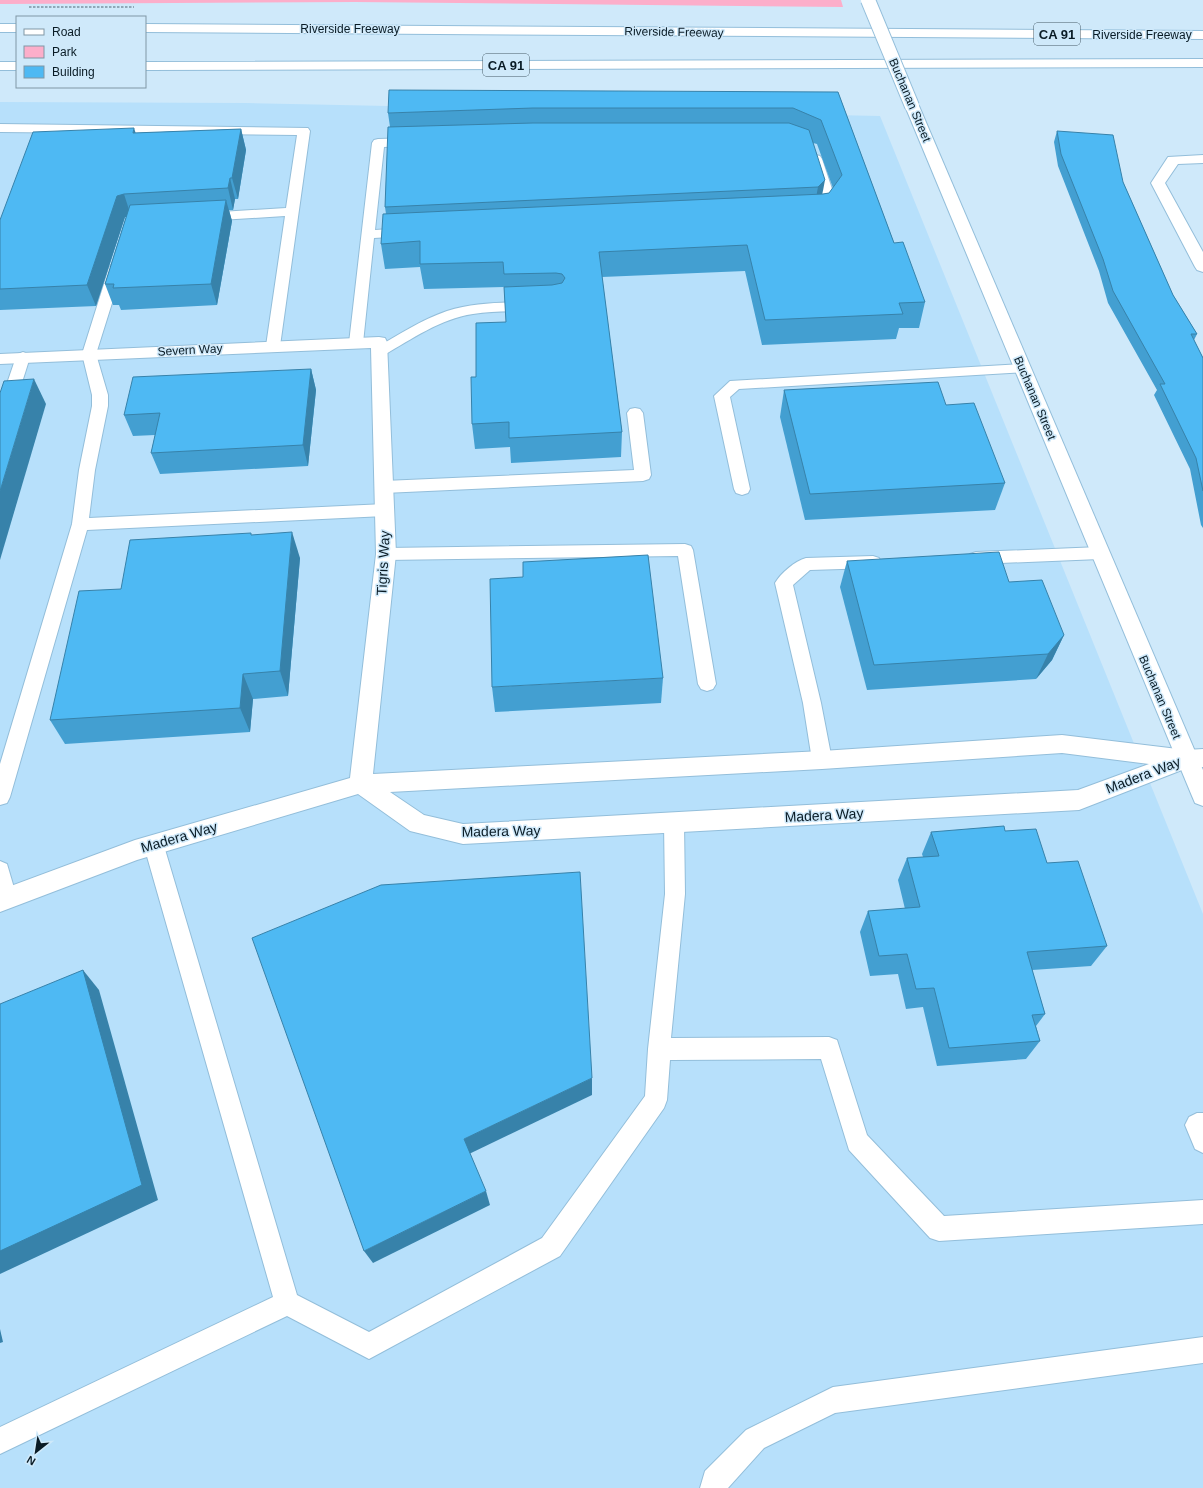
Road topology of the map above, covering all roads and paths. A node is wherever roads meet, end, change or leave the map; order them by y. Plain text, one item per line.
1 (868, 0) edge
2 (0, 28) edge
3 (16, 28) edge
4 (146, 28) edge
5 (1203, 35) edge
6 (1203, 62) edge
7 (0, 66) edge
8 (16, 66) edge
9 (146, 66) edge
10 (0, 128) edge
11 (425, 141) edge
12 (812, 148) edge
13 (1203, 159) edge
14 (293, 212) junction
15 (803, 214) edge
16 (193, 217) edge
17 (416, 232) edge
18 (368, 234) junction
19 (119, 258) edge
20 (1203, 267) edge
21 (549, 304) edge
22 (356, 343) junction
23 (273, 346) junction
24 (379, 347) junction
25 (89, 354) junction
26 (23, 357) junction
27 (0, 358) edge
28 (1023, 369) junction
29 (635, 413) dead end
30 (0, 427) edge
31 (384, 487) junction
32 (742, 489) dead end
33 (385, 510) junction
34 (80, 524) junction
35 (1100, 553) junction
36 (386, 554) junction
37 (958, 559) edge
38 (887, 561) edge
39 (707, 684) dead end
40 (1195, 758) edge
41 (822, 760) junction
42 (361, 784) junction
43 (1203, 796) edge
44 (0, 797) edge
45 (674, 823) junction
46 (154, 846) junction
47 (0, 870) edge
48 (3, 900) edge
49 (659, 1049) junction
50 (1203, 1125) edge
51 (1203, 1141) edge
52 (1203, 1212) edge
53 (287, 1303) junction
54 (1203, 1350) edge
55 (0, 1441) edge
56 (714, 1488) edge

1 - 28 main road, Buchanan Street, bridge
2 - 3 main road
4 - 5 main road, Riverside Freeway / CA 91
6 - 9 main road, Riverside Freeway / CA 91
7 - 8 main road
10 - 14 lane
11 - 18 lane
12 - 15 lane
13 - 20 main road
14 - 16 lane
14 - 23 lane
17 - 18 lane
18 - 22 lane
19 - 25 lane
21 - 24 lane
22 - 23 main road, Severn Way
22 - 24 main road, Severn Way
23 - 25 main road, Severn Way
24 - 31 main road, Tigris Way
25 - 26 main road, Severn Way
25 - 34 lane
26 - 27 main road, Severn Way
26 - 30 lane
28 - 32 lane
28 - 35 main road, Buchanan Street
29 - 31 lane
31 - 33 main road, Tigris Way
33 - 34 lane
33 - 36 main road, Tigris Way
34 - 44 lane
35 - 37 lane
35 - 40 main road, Buchanan Street
36 - 39 lane
36 - 42 main road, Tigris Way
38 - 41 lane
40 - 41 main road, Madera Way
40 - 43 main road, Buchanan Street
40 - 45 main road, Madera Way
41 - 42 main road, Madera Way
42 - 45 main road, Madera Way
42 - 46 main road, Madera Way
45 - 49 lane
46 - 48 main road, Madera Way
46 - 53 lane
47 - 48 lane
49 - 52 lane
49 - 53 lane
50 - 51 lane
53 - 55 lane
54 - 56 lane

